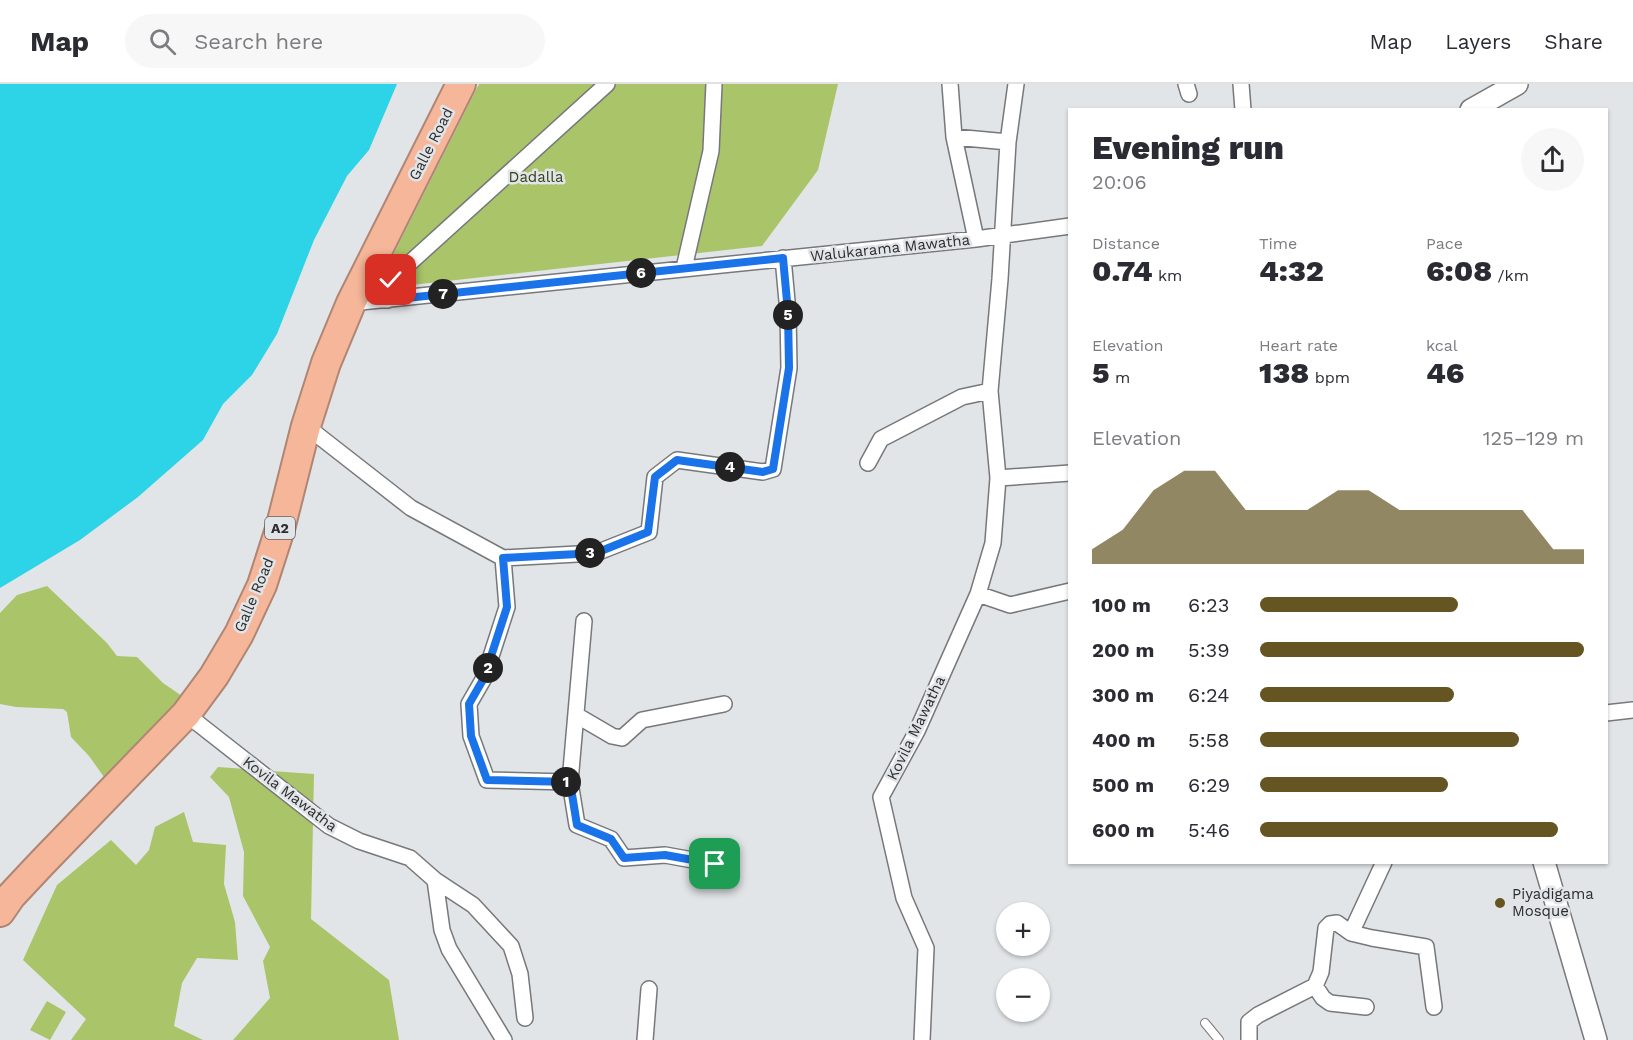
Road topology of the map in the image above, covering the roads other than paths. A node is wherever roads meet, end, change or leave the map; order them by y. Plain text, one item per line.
1 (461, 84) edge
2 (607, 84) edge
3 (714, 84) edge
4 (950, 84) edge
5 (1016, 84) edge
6 (1241, 84) edge
7 (1517, 84) edge
8 (1490, 91) edge
9 (1243, 108) edge
10 (1474, 108) edge
11 (954, 137) junction
12 (1008, 142) junction
13 (1068, 226) edge
14 (1002, 236) junction
15 (976, 239) junction
16 (783, 258) junction
17 (684, 268) junction
18 (388, 300) junction
19 (351, 303) junction
20 (990, 391) junction
21 (306, 426) junction
22 (868, 463) dead end
23 (1068, 472) edge
24 (998, 478) junction
25 (503, 558) junction
26 (1068, 591) edge
27 (978, 594) junction
28 (584, 621) dead end
29 (724, 704) dead end
30 (1633, 710) edge
31 (1608, 713) edge
32 (186, 714) junction
33 (576, 715) junction
34 (570, 782) junction
35 (715, 864) dead end
36 (1383, 864) edge
37 (1545, 864) edge
38 (435, 880) junction
39 (0, 912) edge
40 (1351, 933) junction
41 (1315, 986) junction
42 (649, 988) dead end
43 (1366, 1007) dead end
44 (1434, 1007) dead end
45 (525, 1018) dead end
46 (1205, 1023) dead end
47 (926, 1038) edge
48 (504, 1040) edge
49 (645, 1040) edge
50 (1219, 1040) edge
51 (1249, 1040) edge
52 (1596, 1040) edge

1 - 19 highway, Galle Road / A2
2 - 18 street
3 - 17 street
4 - 11 street
5 - 12 street, Kovila Mawatha
6 - 9 street
7 - 8 main road
8 - 10 main road
11 - 12 street
11 - 15 street
12 - 14 street, Kovila Mawatha
13 - 14 street, Walukarama Mawatha
14 - 15 street, Walukarama Mawatha
14 - 20 street, Kovila Mawatha
15 - 16 street, Walukarama Mawatha
16 - 17 street, Walukarama Mawatha
16 - 25 street
17 - 18 street, Walukarama Mawatha
18 - 19 street, Walukarama Mawatha
19 - 21 highway, Galle Road / A2
20 - 22 street
20 - 24 street, Kovila Mawatha
21 - 25 street
21 - 32 highway, Galle Road / A2
23 - 24 street
24 - 27 street, Kovila Mawatha
25 - 34 street
26 - 27 street
27 - 47 street, Kovila Mawatha
28 - 33 street
29 - 33 street
30 - 31 street
32 - 38 street, Kovila Mawatha
32 - 39 highway, Galle Road / A2
33 - 34 street
34 - 35 street
36 - 40 street
37 - 52 main road
38 - 45 street, Kovila Mawatha
38 - 48 street
40 - 41 street
40 - 44 street
41 - 43 street
41 - 51 street
42 - 49 street
46 - 50 lane

